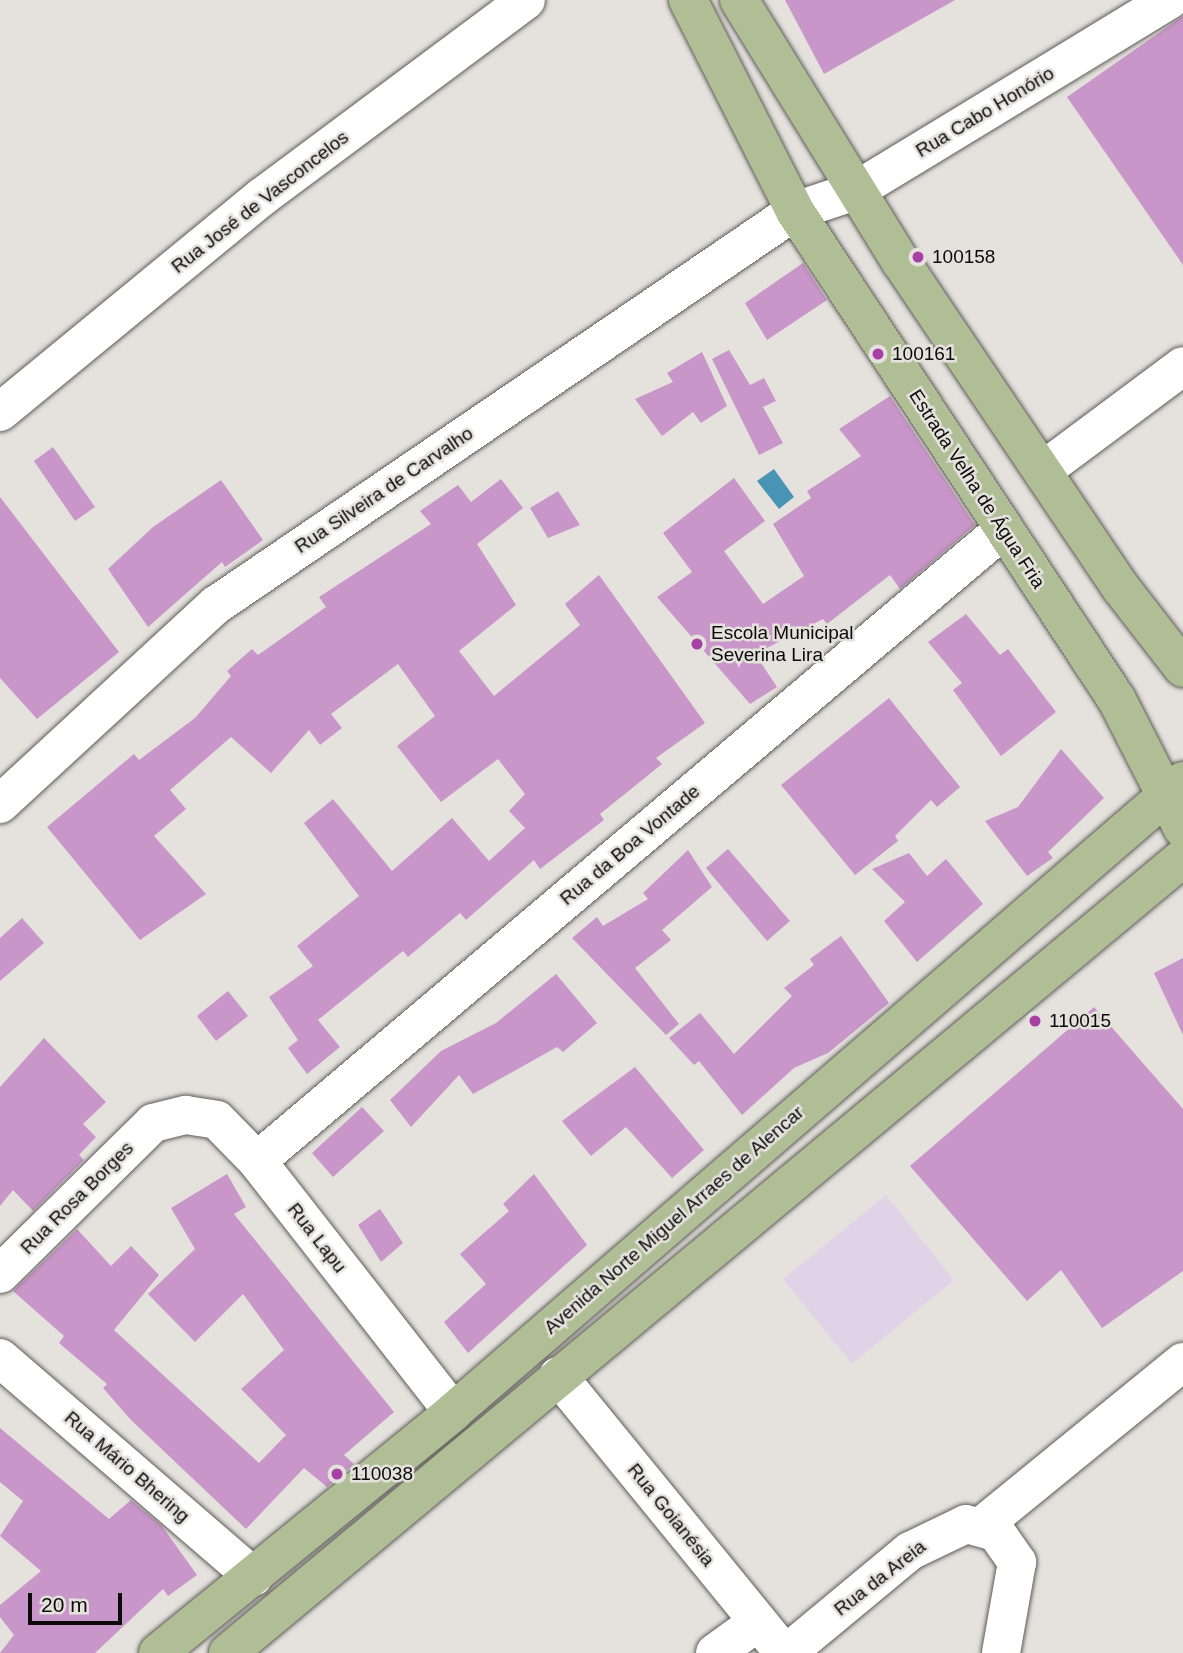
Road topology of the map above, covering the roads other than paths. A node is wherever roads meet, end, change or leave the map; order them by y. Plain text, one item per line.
1 (526, 0) edge
2 (688, 0) edge
3 (739, 0) edge
4 (1169, 0) edge
5 (855, 191) junction
6 (795, 211) junction
7 (1183, 366) edge
8 (0, 412) edge
9 (1045, 470) junction
10 (1004, 530) junction
11 (1183, 668) edge
12 (1174, 787) edge
13 (0, 804) edge
14 (1183, 829) edge
15 (1183, 858) edge
16 (153, 1123) joint
17 (257, 1161) junction
18 (0, 1274) edge
19 (0, 1358) edge
20 (1183, 1362) edge
21 (558, 1376) junction
22 (453, 1412) junction
23 (982, 1525) junction
24 (254, 1577) junction
25 (758, 1622) junction
26 (158, 1653) edge
27 (228, 1653) edge
28 (715, 1653) edge
29 (786, 1653) edge
30 (1001, 1653) edge

1 - 8 street, Rua José de Vasconcelos
2 - 6 main road, Estrada Velha de Água Fria
3 - 5 main road
4 - 5 street, Rua Cabo Honório
5 - 6 street, Rua Cabo Honório
5 - 9 main road
6 - 10 main road, Estrada Velha de Água Fria
6 - 13 street, Rua Silveira de Carvalho
7 - 9 street
9 - 11 main road
10 - 12 main road, Estrada Velha de Água Fria
10 - 17 street, Rua da Boa Vontade
12 - 14 main road, Estrada Velha de Água Fria
12 - 22 main road, Avenida Norte Miguel Arraes de Alencar
15 - 21 main road
16 - 17 street, Rua Lapu
16 - 18 street, Rua Rosa Borges
17 - 22 street, Rua Lapu
19 - 24 street, Rua Mário Bhering
20 - 23 street
21 - 25 street, Rua Goianésia
21 - 27 main road
22 - 24 main road, Avenida Norte Miguel Arraes de Alencar
23 - 29 street, Rua da Areia
23 - 30 street
24 - 26 main road, Avenida Norte Miguel Arraes de Alencar
25 - 28 street
25 - 29 street, Rua Goianésia

